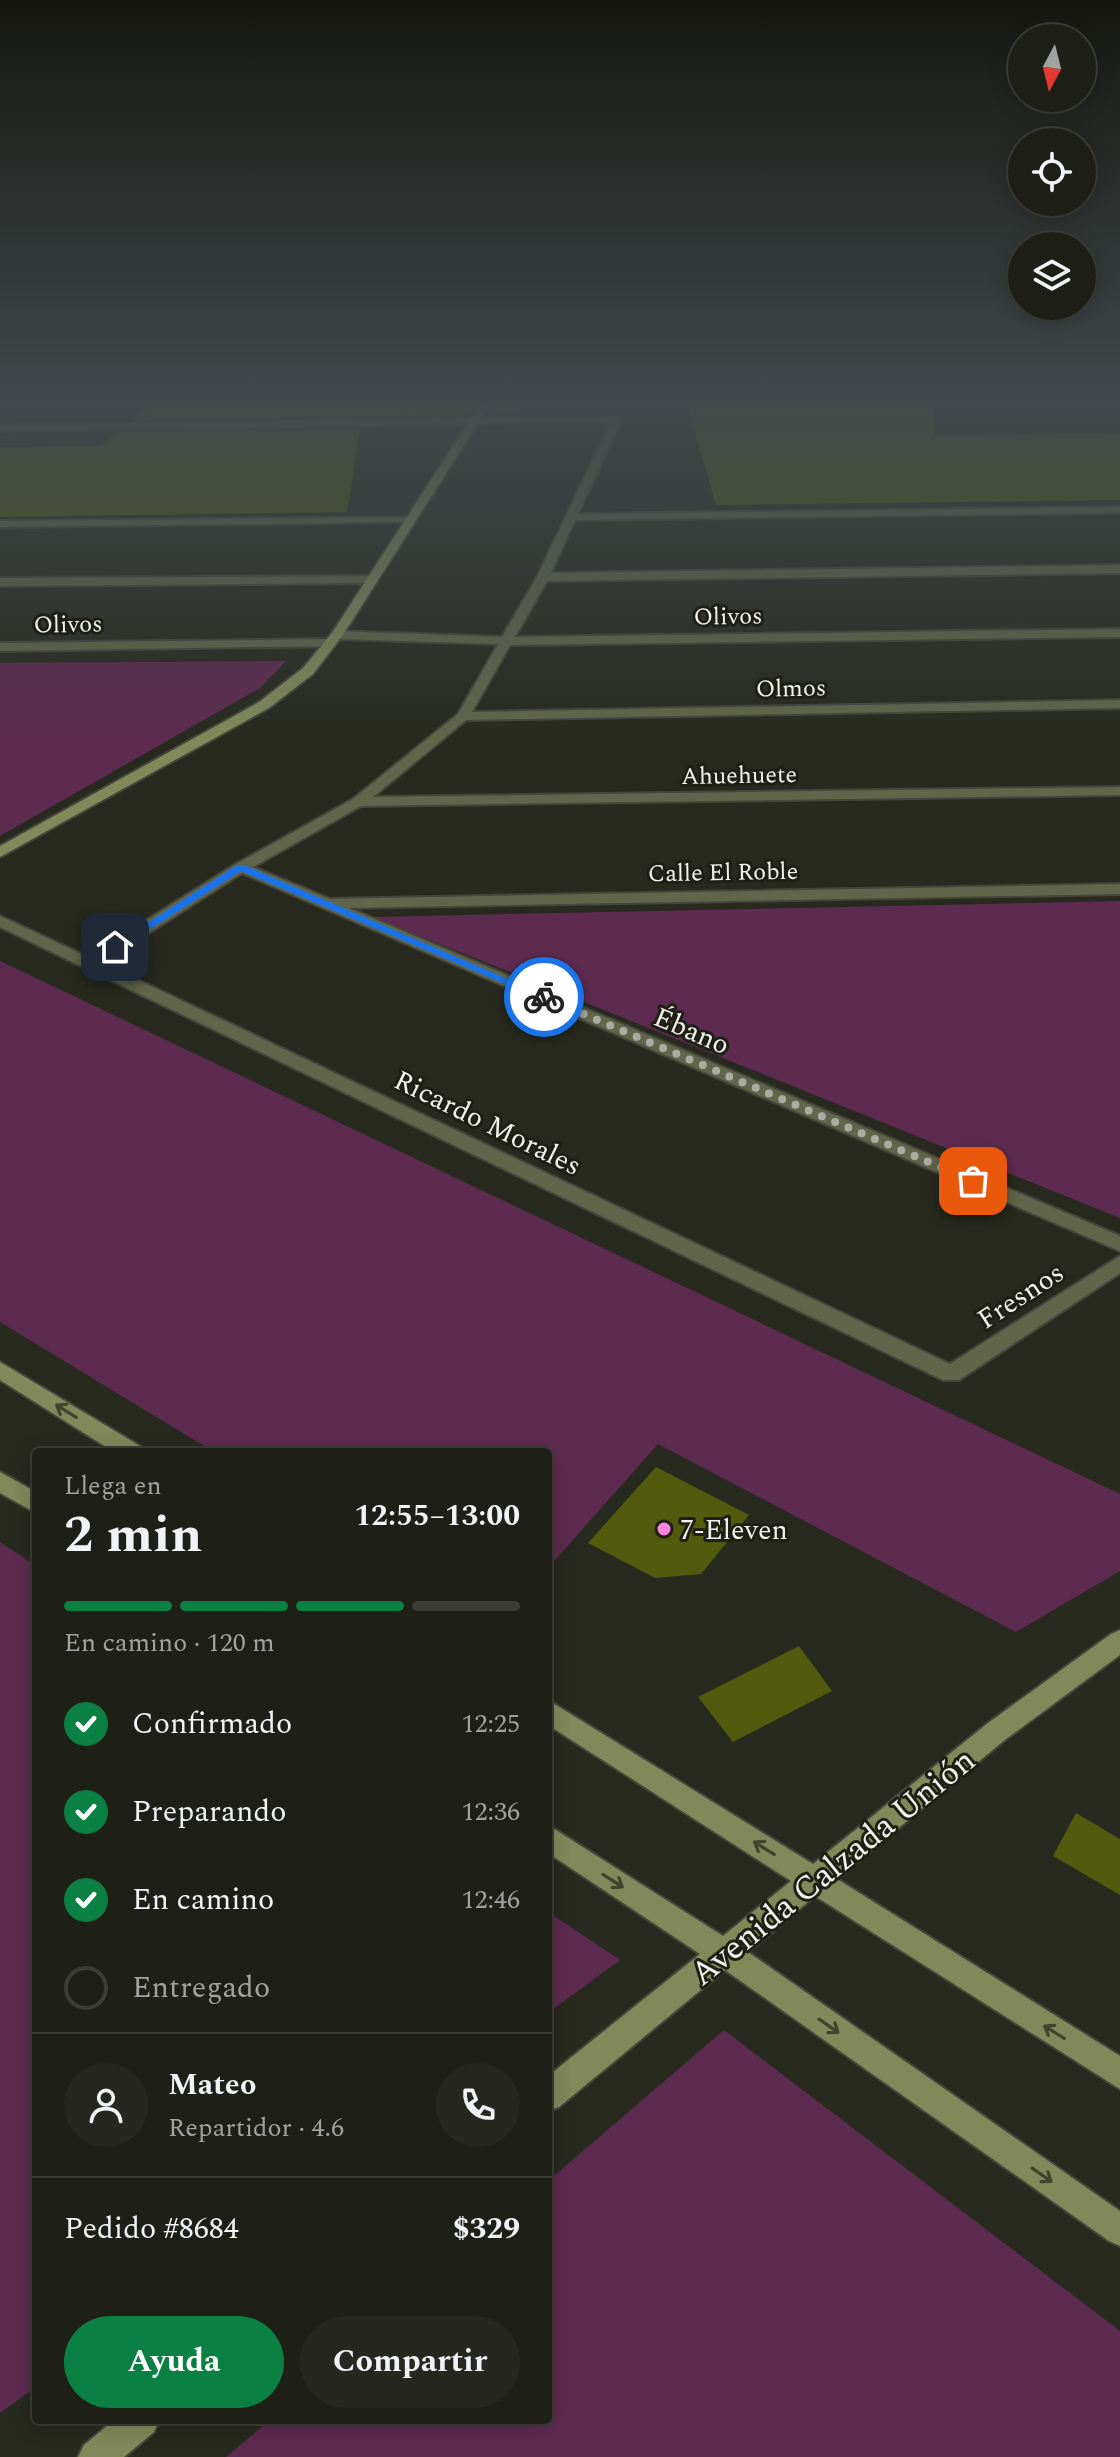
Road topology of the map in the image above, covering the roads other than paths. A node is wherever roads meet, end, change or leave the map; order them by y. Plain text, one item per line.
1 (413, 513) edge
2 (576, 513) edge
3 (913, 513) edge
4 (574, 517) junction
5 (409, 519) junction
6 (0, 524) edge
7 (1120, 569) edge
8 (543, 577) junction
9 (371, 579) junction
10 (0, 582) edge
11 (1120, 633) edge
12 (333, 638) junction
13 (509, 641) junction
14 (0, 647) edge
15 (1120, 704) edge
16 (463, 716) junction
17 (1120, 791) edge
18 (358, 802) junction
19 (0, 852) edge
20 (241, 867) junction
21 (1120, 889) edge
22 (327, 903) junction
23 (0, 921) edge
24 (90, 963) junction
25 (1120, 1244) edge
26 (1120, 1263) edge
27 (0, 1370) edge
28 (951, 1374) joint
29 (126, 1448) edge
30 (0, 1481) edge
31 (32, 1501) edge
32 (1120, 1641) edge
33 (552, 1714) edge
34 (552, 1841) edge
35 (813, 1879) junction
36 (726, 1954) junction
37 (1120, 2074) edge
38 (552, 2093) edge
39 (1120, 2230) edge
40 (137, 2424) edge
41 (96, 2457) edge

1 - 5 street
2 - 4 street
3 - 4 street
4 - 8 street
5 - 6 street
5 - 9 street
7 - 8 street
8 - 13 street
9 - 10 street
9 - 12 street
11 - 13 street, Olivos
12 - 13 street, Olivos
12 - 14 street, Olivos
12 - 19 street
13 - 16 street
15 - 16 street, Olmos
16 - 18 street
17 - 18 street, Ahuehuete
18 - 20 street
20 - 22 street, Ébano
20 - 24 street
21 - 22 street, Calle El Roble
22 - 25 street, Ébano
23 - 24 street, Ricardo Morales
24 - 28 street, Ricardo Morales
26 - 28 street, Fresnos
29 -> 27 street
30 - 31 street
32 - 35 street, Avenida Calzada Unión
35 -> 33 street
34 -> 36 street
35 - 36 street, Avenida Calzada Unión
37 -> 35 street
36 - 38 street, Avenida Calzada Unión
36 -> 39 street
40 - 41 street

